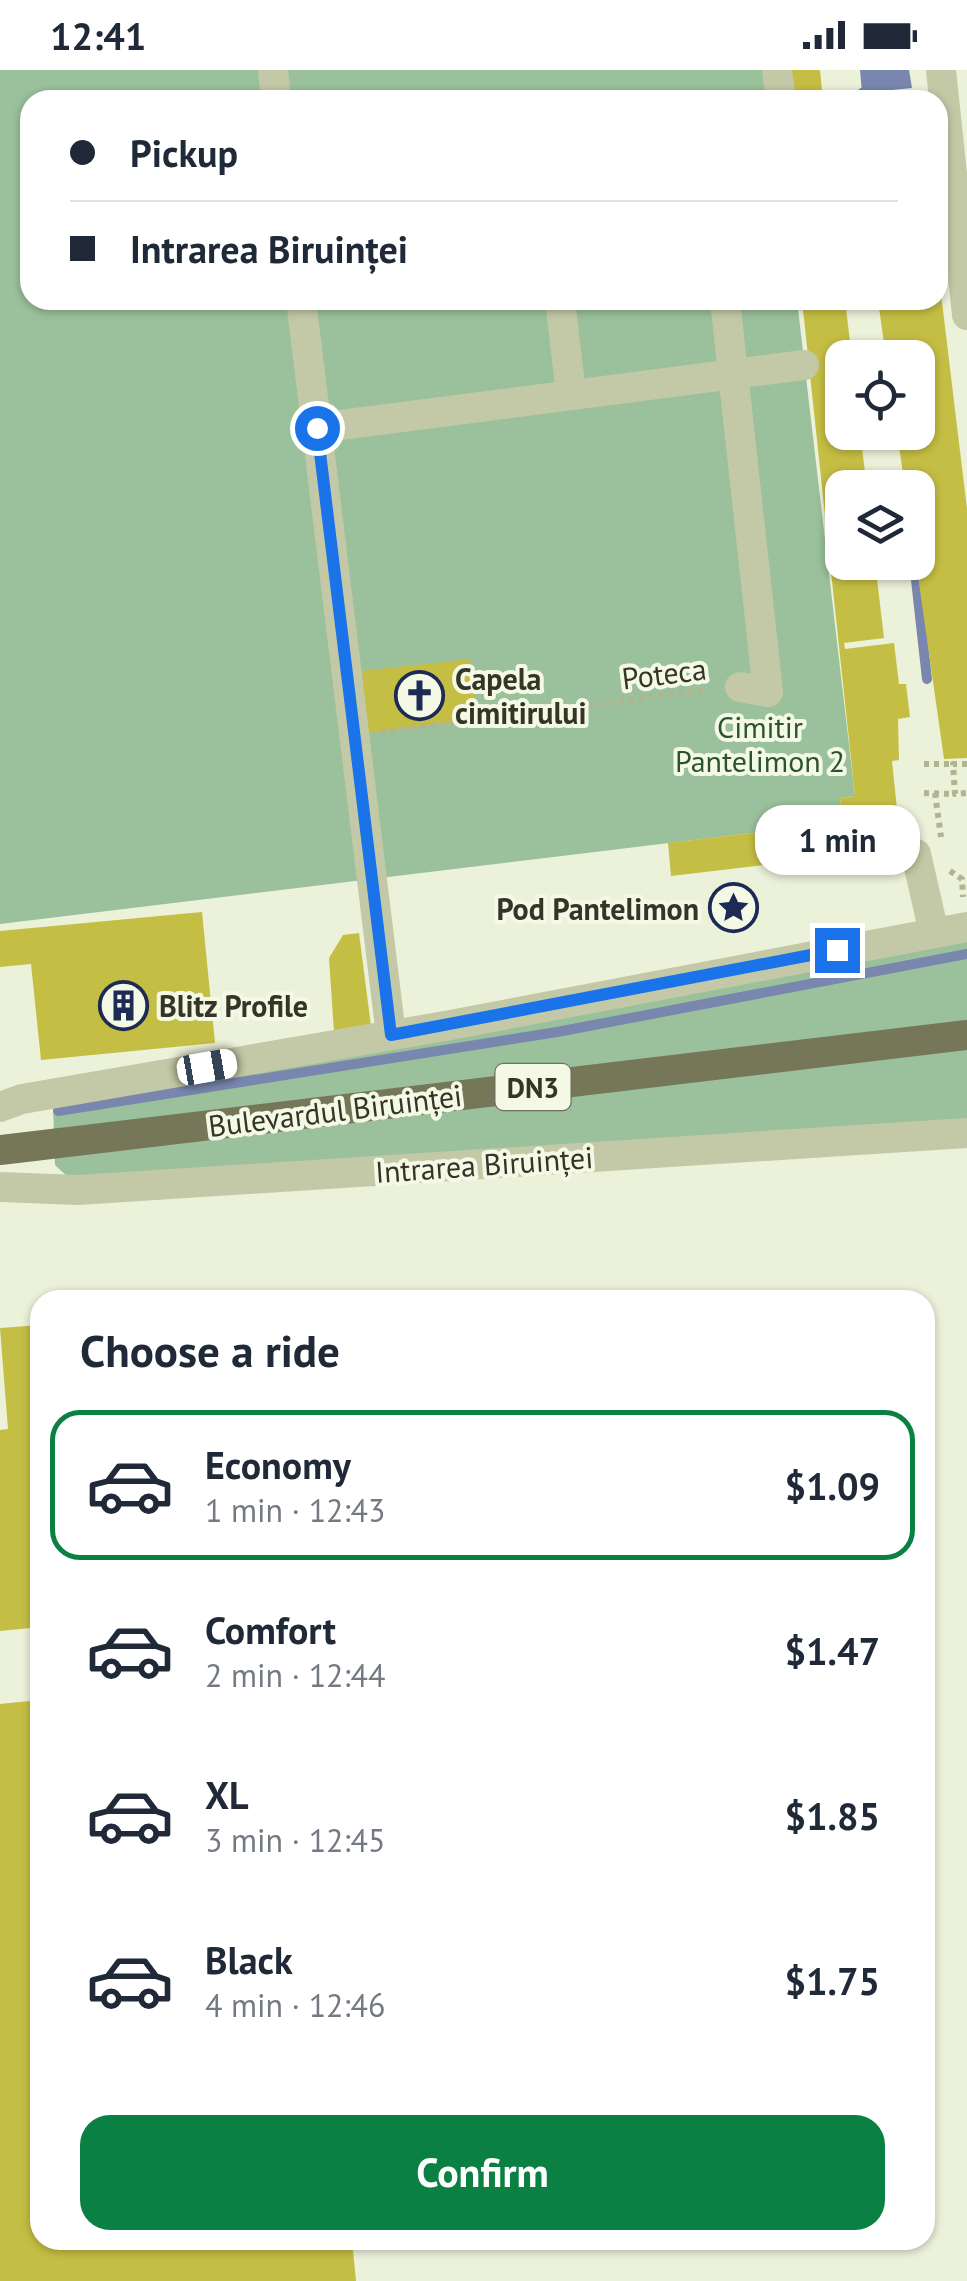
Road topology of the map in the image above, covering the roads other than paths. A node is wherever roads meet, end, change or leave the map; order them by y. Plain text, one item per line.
1 (948, 136) edge
2 (307, 310) edge
3 (561, 310) edge
4 (726, 310) edge
5 (967, 315) edge
6 (804, 365) dead end
7 (732, 373) junction
8 (571, 394) junction
9 (317, 428) junction
10 (740, 687) road end
11 (916, 854) dead end
12 (967, 927) edge
13 (934, 933) junction
14 (391, 1035) junction
15 (967, 1035) edge
16 (0, 1107) edge
17 (967, 1133) edge
18 (0, 1150) edge
19 (0, 1186) edge

1 - 5 street
2 - 9 street
3 - 8 street
4 - 7 street
6 - 7 street
7 - 8 street
7 - 10 street
8 - 9 street
9 - 14 street
11 - 13 street
12 - 13 street
13 - 14 street
14 - 16 street
15 - 18 main road, Bulevardul Biruinței / DN3
17 - 19 street, Intrarea Biruinței

